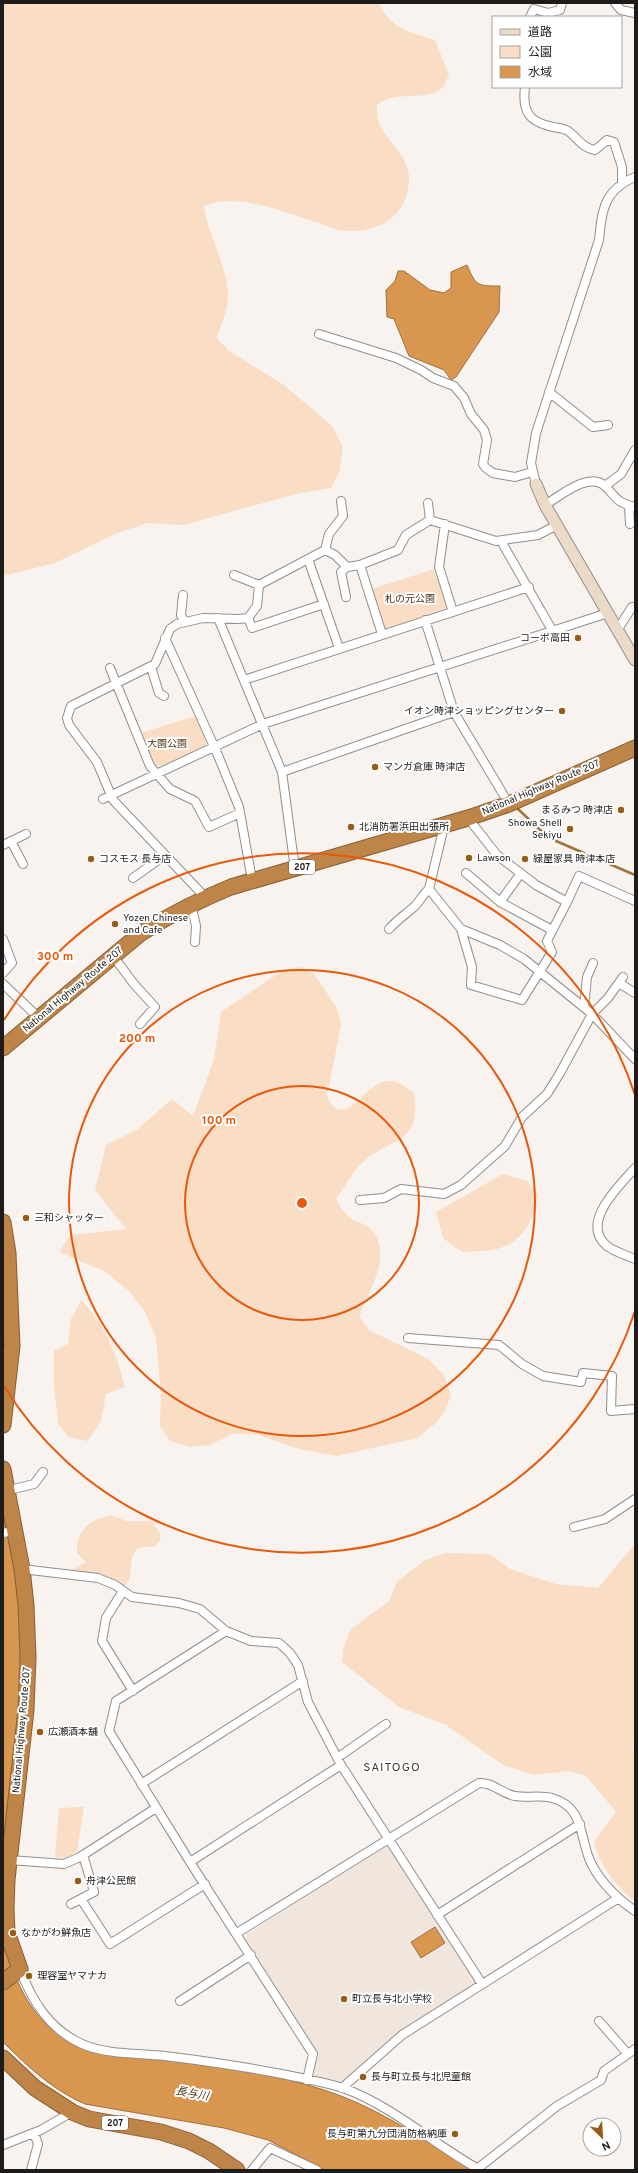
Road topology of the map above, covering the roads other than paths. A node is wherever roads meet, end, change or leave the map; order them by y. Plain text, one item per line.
1 (562, 3) edge
2 (615, 3) edge
3 (635, 13) edge
4 (530, 16) edge
5 (525, 88) edge
6 (635, 177) edge
7 (622, 182) junction
8 (318, 334) dead end
9 (548, 392) junction
10 (608, 425) dead end
11 (635, 450) edge
12 (532, 472) junction
13 (536, 484) joint
14 (606, 486) junction
15 (341, 501) dead end
16 (428, 503) dead end
17 (545, 505) junction
18 (632, 506) edge
19 (430, 520) junction
20 (446, 524) junction
21 (630, 524) dead end
22 (557, 525) junction
23 (501, 541) junction
24 (325, 550) junction
25 (308, 559) junction
26 (360, 565) junction
27 (347, 567) junction
28 (234, 575) dead end
29 (259, 585) junction
30 (529, 587) junction
31 (183, 595) dead end
32 (346, 597) dead end
33 (324, 604) junction
34 (635, 607) edge
35 (453, 612) junction
36 (608, 613) junction
37 (218, 618) junction
38 (248, 618) junction
39 (425, 620) junction
40 (184, 621) junction
41 (618, 629) junction
42 (552, 630) junction
43 (382, 634) junction
44 (165, 638) junction
45 (340, 648) junction
46 (635, 660) edge
47 (151, 667) junction
48 (440, 667) junction
49 (110, 668) dead end
50 (244, 680) junction
51 (116, 685) junction
52 (164, 696) dead end
53 (454, 712) junction
54 (263, 724) junction
55 (214, 746) junction
56 (635, 748) edge
57 (282, 772) junction
58 (156, 773) junction
59 (112, 795) junction
60 (103, 799) dead end
61 (510, 804) junction
62 (240, 814) junction
63 (468, 818) junction
64 (444, 826) junction
65 (26, 834) dead end
66 (11, 841) junction
67 (3, 845) edge
68 (165, 855) junction
69 (23, 864) dead end
70 (295, 869) junction
71 (466, 873) dead end
72 (521, 873) junction
73 (133, 878) dead end
74 (252, 880) junction
75 (429, 889) junction
76 (205, 897) junction
77 (635, 901) edge
78 (500, 902) junction
79 (567, 902) junction
80 (192, 904) junction
81 (389, 929) dead end
82 (461, 929) junction
83 (552, 930) junction
84 (3, 939) edge
85 (195, 942) dead end
86 (113, 956) junction
87 (593, 963) dead end
88 (540, 972) junction
89 (3, 973) edge
90 (3, 984) edge
91 (635, 993) edge
92 (584, 1007) junction
93 (592, 1014) junction
94 (39, 1018) junction
95 (140, 1024) dead end
96 (3, 1048) edge
97 (635, 1059) edge
98 (635, 1168) edge
99 (360, 1200) dead end
100 (3, 1222) edge
101 (635, 1260) edge
102 (408, 1338) dead end
103 (635, 1409) edge
104 (3, 1425) edge
105 (3, 1469) edge
106 (43, 1472) dead end
107 (6, 1491) junction
108 (635, 1499) edge
109 (574, 1527) dead end
110 (9, 1532) edge
111 (22, 1569) junction
112 (123, 1591) junction
113 (226, 1631) junction
114 (303, 1682) junction
115 (133, 1691) junction
116 (386, 1724) dead end
117 (339, 1762) junction
118 (141, 1784) junction
119 (156, 1808) junction
120 (580, 1824) junction
121 (388, 1839) junction
122 (83, 1855) junction
123 (10, 1860) junction
124 (190, 1862) junction
125 (205, 1884) junction
126 (81, 1899) junction
127 (617, 1899) junction
128 (71, 1904) dead end
129 (635, 1912) edge
130 (437, 1915) junction
131 (237, 1933) junction
132 (251, 1955) junction
133 (18, 1971) junction
134 (3, 1982) edge
135 (482, 1984) junction
136 (180, 2001) dead end
137 (599, 2021) dead end
138 (635, 2049) edge
139 (627, 2054) junction
140 (3, 2058) edge
141 (307, 2080) junction
142 (342, 2088) junction
143 (72, 2112) junction
144 (34, 2133) junction
145 (5, 2142) edge
146 (479, 2169) edge
147 (31, 2170) edge
148 (237, 2170) edge
149 (252, 2170) edge
150 (317, 2170) edge

1 - 4 street
2 - 3 street
5 - 7 street
6 - 7 street
7 - 9 street
8 - 12 street
9 - 10 street
9 - 12 street
11 - 14 street
12 - 13 street
13 - 17 street
14 - 17 street
14 - 18 street
15 - 24 street
16 - 19 street
17 - 22 street
18 - 21 street
19 - 20 street
19 - 26 street
20 - 23 street
20 - 35 street
22 - 23 street
22 - 36 street
23 - 30 street
24 - 25 street
24 - 27 street
25 - 29 street
25 - 33 street
26 - 27 street
26 - 43 street
27 - 32 street
28 - 29 street
29 - 38 street
30 - 35 street
30 - 42 street
31 - 40 street
33 - 38 street
33 - 45 street
34 - 41 street
35 - 39 street
36 - 41 street
36 - 42 street
37 - 38 street
37 - 40 street
37 - 50 street
39 - 43 street
39 - 48 street
40 - 44 street
41 - 46 street
42 - 48 street
43 - 45 street
44 - 47 street
44 - 55 street
45 - 50 street
47 - 51 street
47 - 52 street
48 - 53 street
48 - 54 street
49 - 51 street
50 - 54 street
51 - 58 street
51 - 59 street
53 - 57 street
53 - 61 street
54 - 55 street
54 - 57 street
55 - 58 street
55 - 62 street
56 - 61 highway, National Highway Route 207 / 207
57 - 70 street
58 - 59 street
58 - 62 street
59 - 60 street
59 - 68 street
61 - 63 highway, National Highway Route 207 / 207
62 - 74 street
63 - 64 highway, National Highway Route 207 / 207
63 - 72 street
64 - 70 highway, National Highway Route 207 / 207
64 - 75 street
65 - 66 street
66 - 67 street
66 - 69 street
68 - 73 street
68 - 76 street
70 - 74 highway, National Highway Route 207 / 207
71 - 78 street
72 - 78 street
72 - 79 street
74 - 76 highway, National Highway Route 207 / 207
75 - 81 street
75 - 82 street
76 - 80 highway, National Highway Route 207 / 207
77 - 79 street
78 - 83 street
79 - 83 street
80 - 85 street
80 - 86 highway, National Highway Route 207 / 207
82 - 88 street
82 - 88 street
83 - 88 street
84 - 89 street
86 - 94 highway, National Highway Route 207 / 207
86 - 95 street
87 - 92 street
88 - 92 street
90 - 94 street
91 - 93 street
92 - 93 street
93 - 97 street
93 - 99 street
94 - 96 highway, National Highway Route 207 / 207
98 - 101 street
100 - 104 highway
102 - 103 street
105 - 107 highway, National Highway Route 207
106 - 107 street
107 - 110 highway, National Highway Route 207
108 - 109 street
110 - 111 highway, National Highway Route 207
111 - 112 street
111 - 123 highway, National Highway Route 207
112 - 113 street
112 - 115 street
113 - 114 street
113 - 115 street
114 - 117 street
114 - 118 street
115 - 118 street
116 - 117 street
117 - 121 street
117 - 124 street
118 - 119 street
119 - 122 street
119 - 124 street
120 - 121 street
120 - 127 street
120 - 130 street
121 - 130 street
121 - 131 street
122 - 123 street
122 - 126 street
123 - 133 highway, National Highway Route 207
124 - 125 street
125 - 126 street
125 - 131 street
126 - 128 street
127 - 129 street
127 - 135 street
130 - 135 street
131 - 132 street
132 - 136 street
132 - 141 street
133 - 134 highway
133 - 141 street
135 - 142 street
137 - 139 street
138 - 139 street
139 - 146 street
140 - 143 highway, 207
141 - 142 street
142 - 146 street
143 - 144 street
143 - 148 highway, 207
144 - 145 street
144 - 147 street
149 - 150 street

